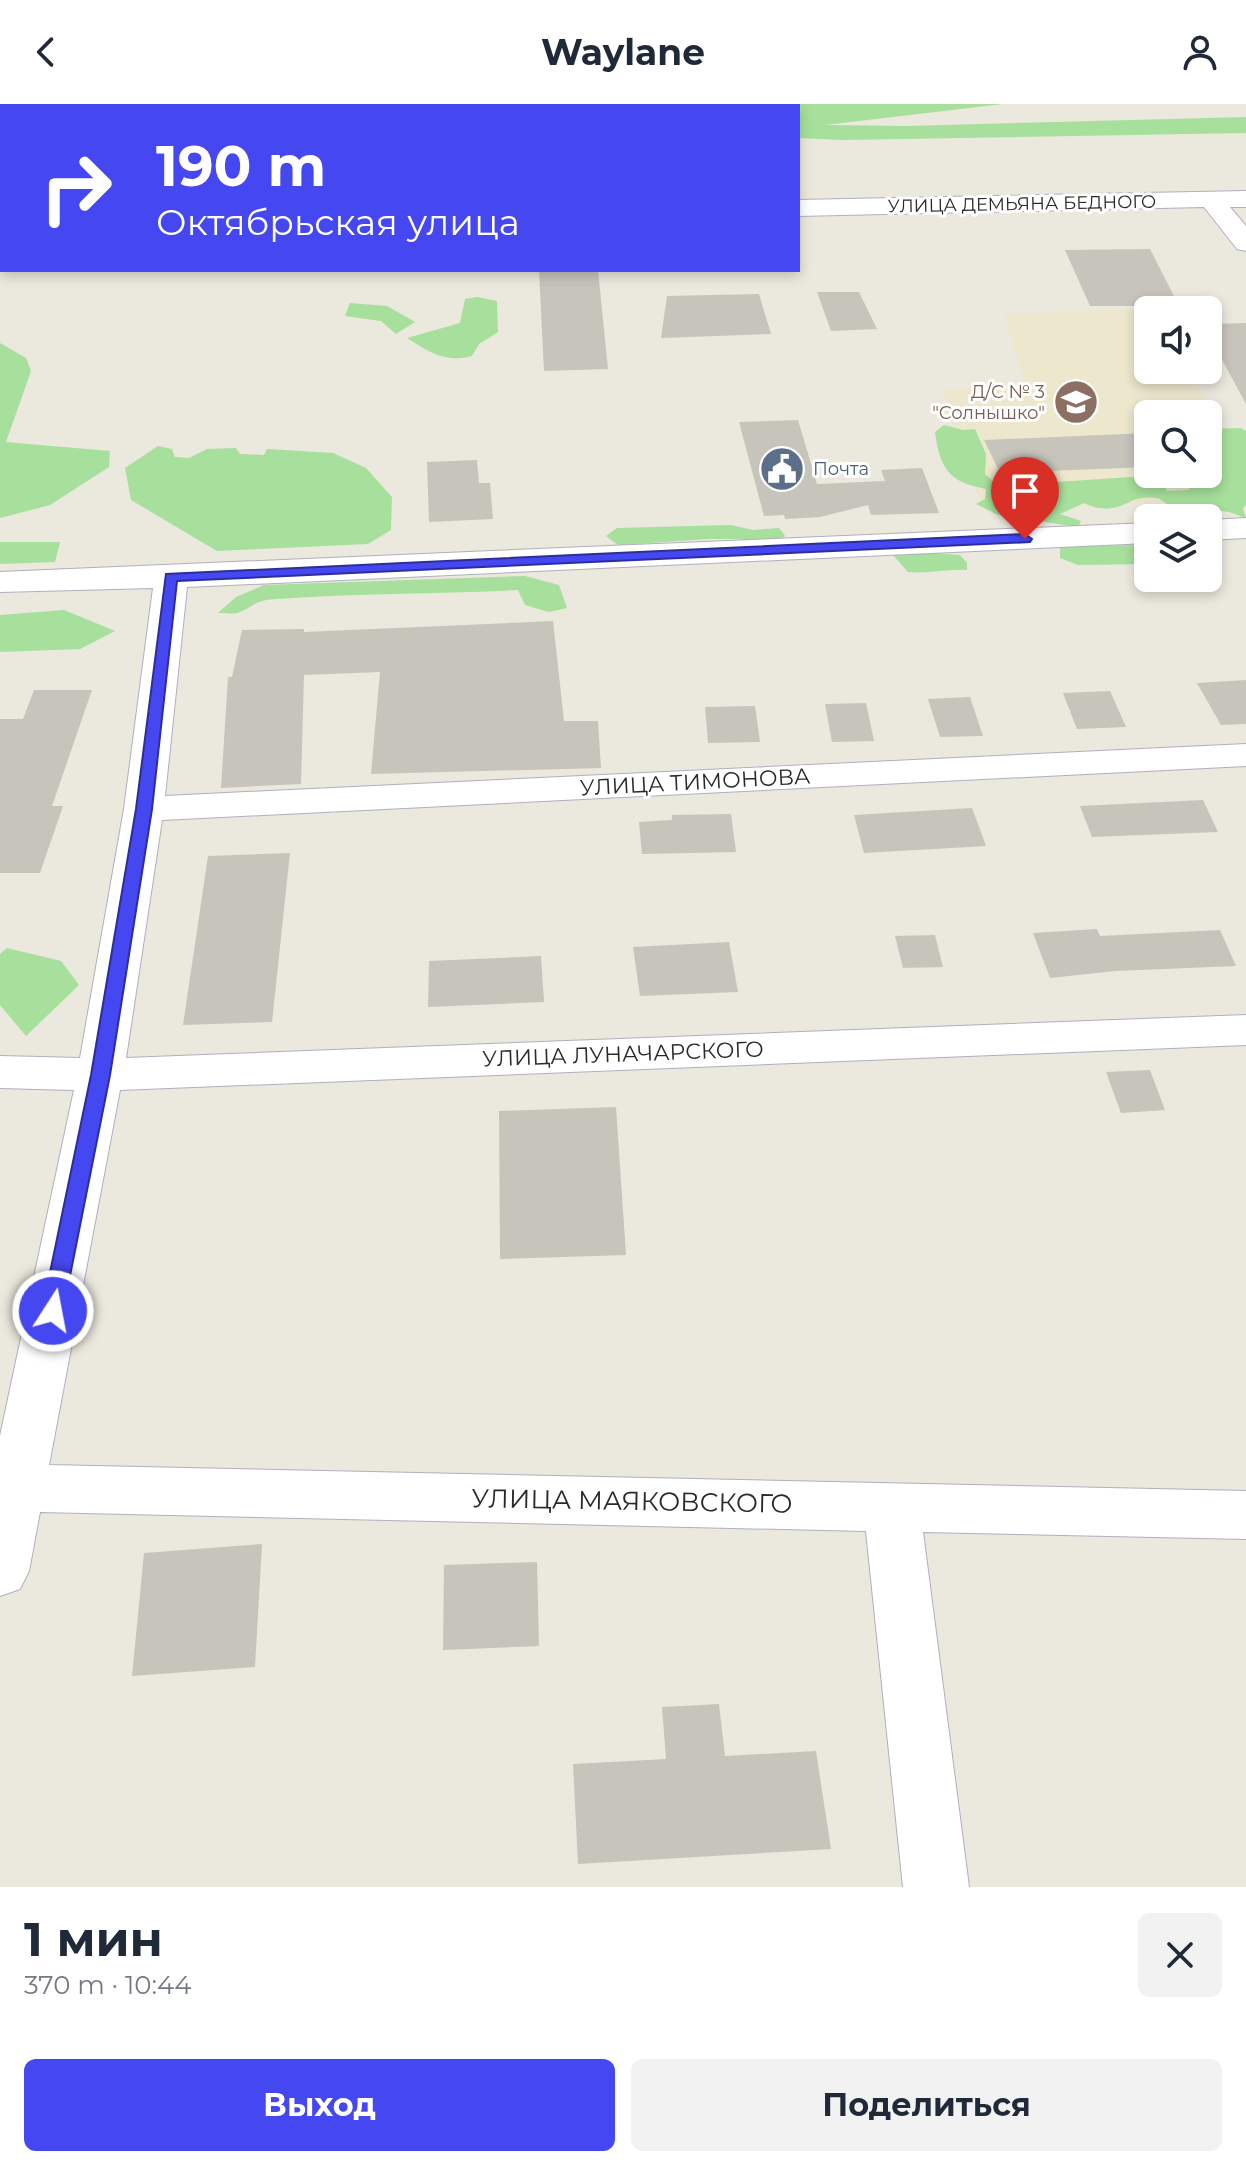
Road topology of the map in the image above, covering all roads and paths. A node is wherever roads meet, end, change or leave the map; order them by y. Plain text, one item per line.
1 (1246, 199) edge
2 (1211, 200) junction
3 (800, 208) edge
4 (1246, 243) edge
5 (1246, 528) edge
6 (1222, 529) edge
7 (1134, 534) edge
8 (171, 577) junction
9 (0, 582) edge
10 (1246, 755) edge
11 (144, 809) junction
12 (1246, 1030) edge
13 (0, 1072) edge
14 (100, 1075) junction
15 (17, 1488) junction
16 (892, 1507) junction
17 (1246, 1515) edge
18 (0, 1571) edge
19 (936, 1887) edge

1 - 2 street, УЛИЦА ДЕМЬЯНА БЕДНОГО
2 - 3 street, УЛИЦА ДЕМЬЯНА БЕДНОГО
2 - 4 street
5 - 6 street
7 - 8 street
8 - 9 street
8 - 11 street
10 - 11 street, УЛИЦА ТИМОНОВА
11 - 14 street
12 - 14 street, УЛИЦА ЛУНАЧАРСКОГО
13 - 14 street, УЛИЦА ЛУНАЧАРСКОГО
14 - 15 street
15 - 16 street, УЛИЦА МАЯКОВСКОГО
15 - 18 street
16 - 17 street, УЛИЦА МАЯКОВСКОГО
16 - 19 street

